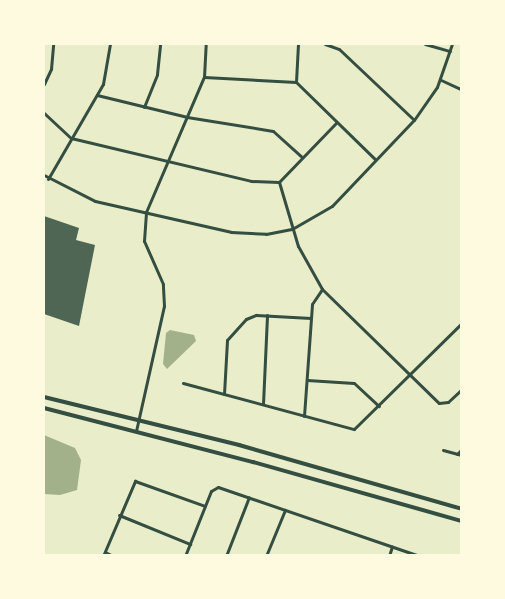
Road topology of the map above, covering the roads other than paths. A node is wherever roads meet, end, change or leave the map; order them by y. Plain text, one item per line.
1 (53, 44) edge
2 (110, 44) edge
3 (160, 44) edge
4 (206, 44) edge
5 (298, 44) edge
6 (325, 44) edge
7 (425, 44) edge
8 (452, 44) edge
9 (450, 51) junction
10 (204, 77) junction
11 (441, 80) junction
12 (296, 82) junction
13 (44, 84) edge
14 (462, 90) edge
15 (97, 96) junction
16 (144, 107) junction
17 (44, 113) edge
18 (187, 117) junction
19 (414, 120) junction
20 (337, 122) junction
21 (72, 138) junction
22 (462, 147) edge
23 (302, 157) junction
24 (462, 158) edge
25 (376, 159) junction
26 (168, 161) junction
27 (44, 176) edge
28 (48, 179) junction
29 (279, 182) junction
30 (146, 212) junction
31 (292, 229) junction
32 (322, 289) junction
33 (267, 315) junction
34 (311, 318) junction
35 (462, 323) edge
36 (410, 375) junction
37 (307, 380) junction
38 (183, 383) dead end
39 (462, 389) edge
40 (224, 394) junction
41 (44, 397) edge
42 (263, 404) junction
43 (380, 406) junction
44 (44, 408) edge
45 (304, 416) junction
46 (138, 420) junction
47 (136, 431) junction
48 (462, 449) edge
49 (443, 450) dead end
50 (459, 454) edge
51 (249, 497) junction
52 (205, 506) junction
53 (285, 509) junction
54 (462, 509) edge
55 (119, 515) junction
56 (462, 521) edge
57 (190, 543) junction
58 (392, 546) junction
59 (104, 554) edge
60 (113, 555) edge
61 (185, 555) edge
62 (226, 555) edge
63 (266, 555) edge
64 (388, 555) edge
65 (420, 555) edge

1 - 13 street
2 - 15 street
3 - 16 street
4 - 10 street
5 - 12 street
6 - 19 street
7 - 9 street
8 - 9 street
9 - 11 street
10 - 12 street
10 - 18 street
11 - 14 street
11 - 19 street
12 - 20 street
15 - 16 street
15 - 21 street
16 - 18 street
17 - 21 street
18 - 23 street
18 - 26 street
19 - 25 street
20 - 23 street
20 - 25 street
21 - 26 street
21 - 28 street
22 - 24 street
23 - 29 street
25 - 31 street
26 - 29 street
26 - 30 street
27 - 28 street
28 - 30 street
29 - 31 street
30 - 31 street
30 - 46 street
31 - 32 street
32 - 34 street
32 - 36 street
33 - 34 street
33 - 40 street
33 - 42 street
34 - 37 street
35 - 36 street
36 - 39 street
36 - 43 street
37 - 43 street
37 - 45 street
38 - 40 street
40 - 42 street
41 - 46 main road
42 - 45 street
43 - 45 street
44 - 47 main road
46 - 47 street
46 - 54 main road
47 - 56 main road
48 - 50 street
49 - 50 street
51 - 52 street
51 - 53 street
51 - 62 street
52 - 55 street
52 - 57 street
53 - 58 street
53 - 63 street
55 - 57 street
55 - 59 street
57 - 61 street
58 - 64 street
58 - 65 street
59 - 60 street

